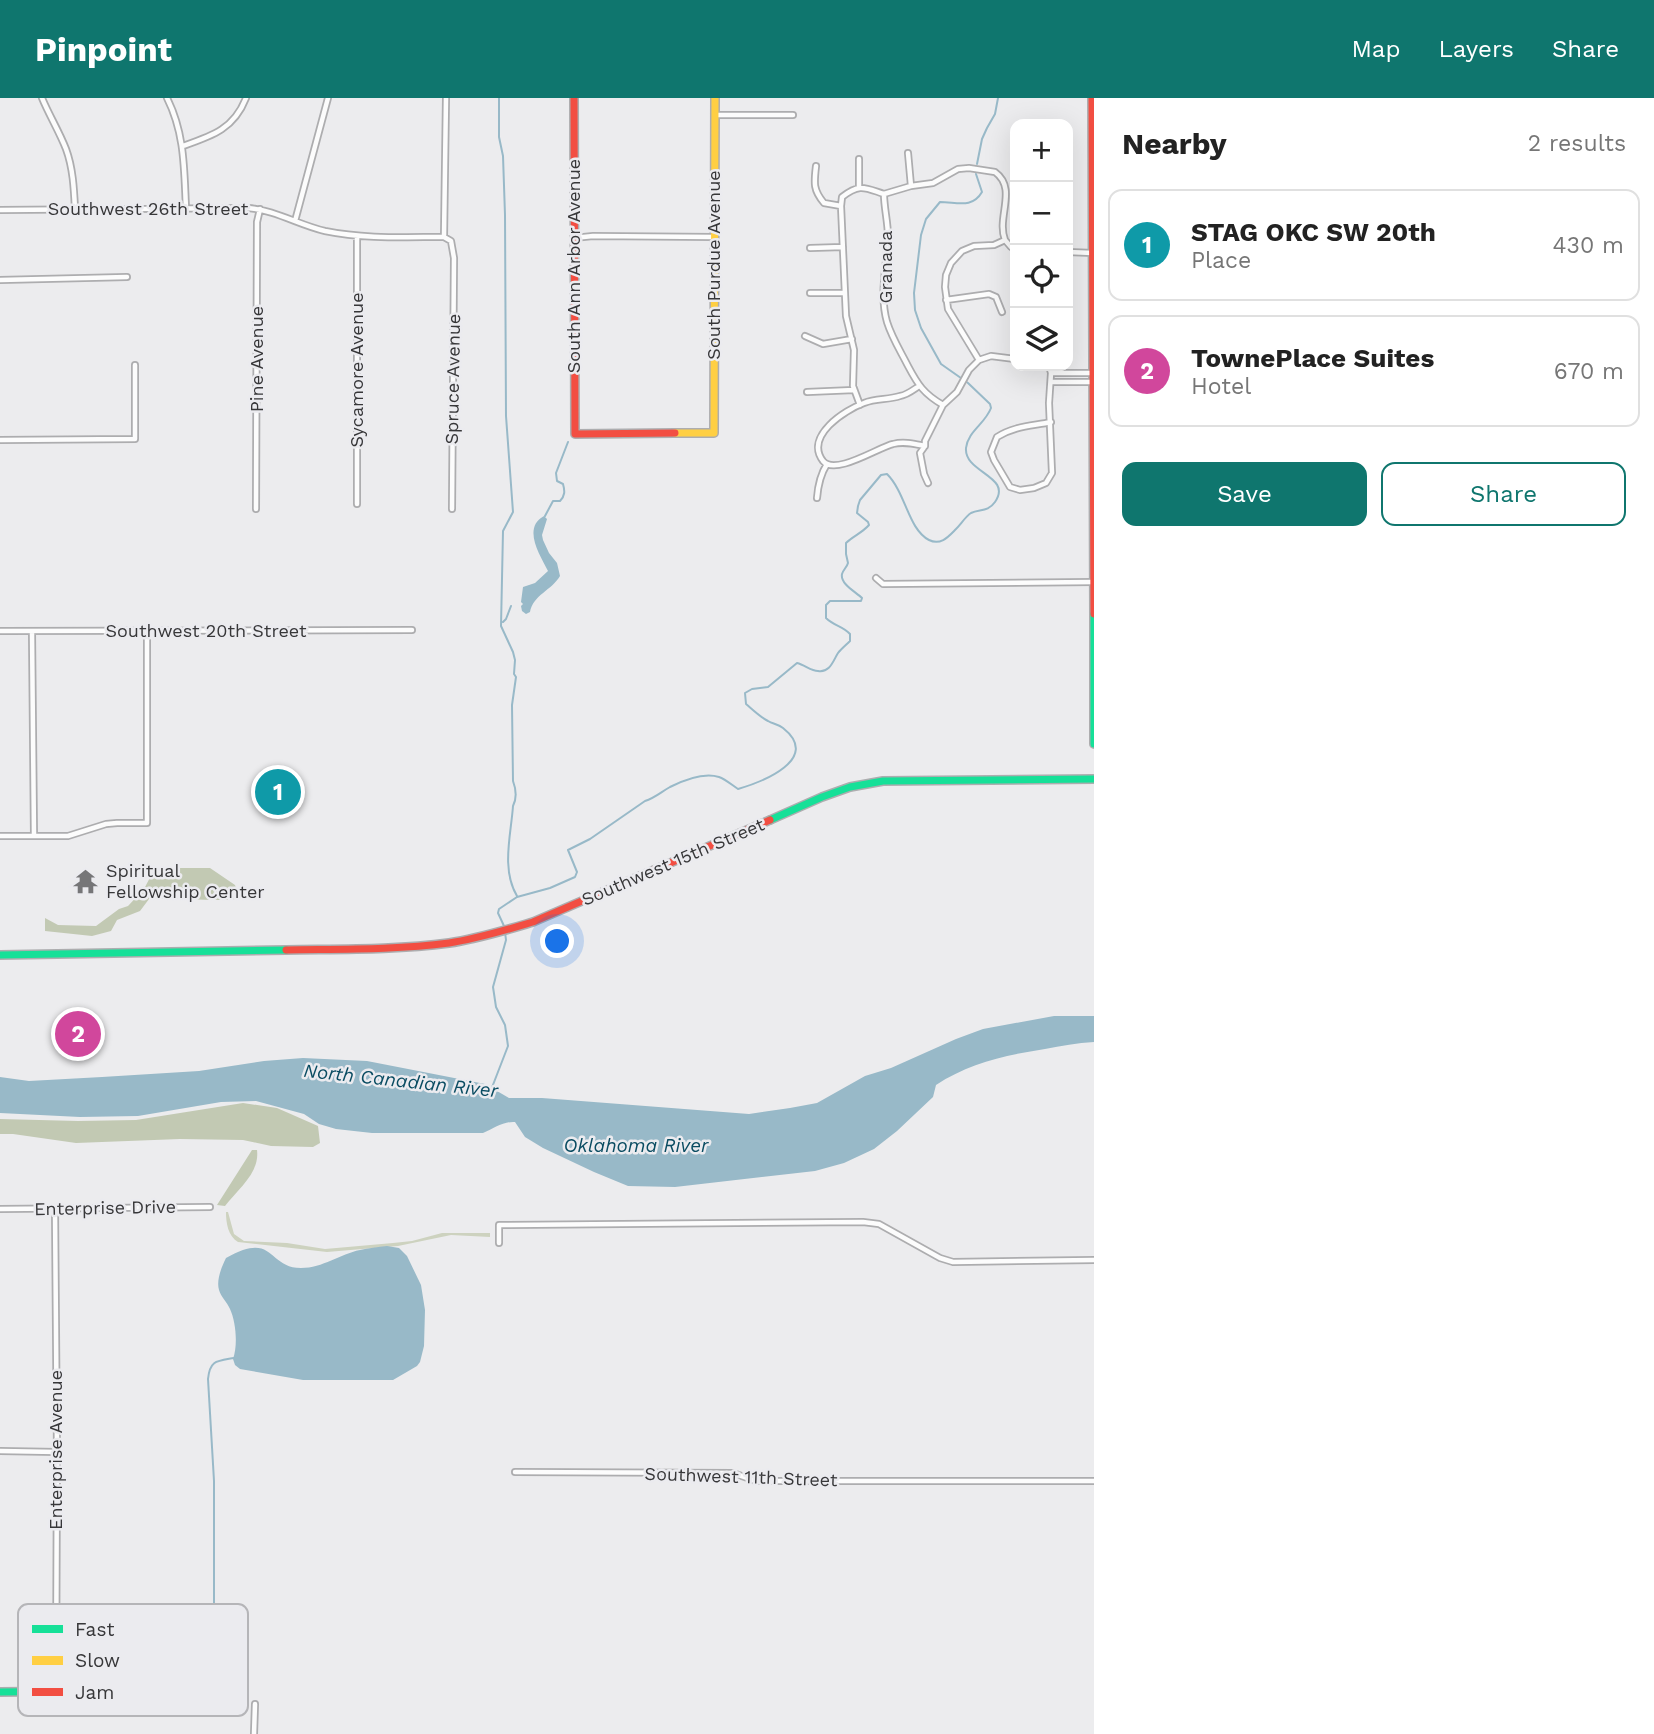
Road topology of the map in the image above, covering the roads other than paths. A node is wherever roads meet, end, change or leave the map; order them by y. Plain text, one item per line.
1 (42, 98) edge
2 (167, 98) edge
3 (246, 98) edge
4 (328, 98) edge
5 (446, 98) edge
6 (574, 98) edge
7 (715, 98) edge
8 (1092, 98) edge
9 (715, 115) junction
10 (793, 115) dead end
11 (183, 146) junction
12 (908, 153) dead end
13 (859, 159) dead end
14 (816, 166) dead end
15 (911, 186) junction
16 (859, 187) junction
17 (884, 194) junction
18 (841, 206) junction
19 (186, 208) junction
20 (75, 209) junction
21 (260, 209) junction
22 (0, 210) edge
23 (295, 221) junction
24 (357, 237) junction
25 (444, 237) junction
26 (714, 237) junction
27 (574, 239) junction
28 (1005, 240) junction
29 (1010, 246) edge
30 (843, 247) junction
31 (810, 248) dead end
32 (1073, 252) edge
33 (1093, 253) edge
34 (127, 277) dead end
35 (0, 280) edge
36 (810, 293) dead end
37 (845, 293) junction
38 (946, 300) junction
39 (1002, 312) dead end
40 (804, 336) dead end
41 (852, 339) junction
42 (1010, 358) edge
43 (979, 360) junction
44 (135, 365) dead end
45 (1051, 373) joint
46 (1093, 373) edge
47 (1051, 382) junction
48 (1093, 382) edge
49 (919, 386) junction
50 (854, 390) junction
51 (807, 392) dead end
52 (859, 405) junction
53 (943, 405) junction
54 (1051, 422) junction
55 (575, 434) joint
56 (0, 440) edge
57 (925, 446) junction
58 (827, 464) junction
59 (928, 483) dead end
60 (817, 498) dead end
61 (357, 504) dead end
62 (256, 509) dead end
63 (452, 509) dead end
64 (1094, 550) edge
65 (876, 578) dead end
66 (1094, 582) edge
67 (1094, 601) edge
68 (412, 630) dead end
69 (0, 631) edge
70 (147, 631) junction
71 (32, 632) junction
72 (1094, 647) edge
73 (1094, 744) edge
74 (1094, 779) edge
75 (0, 836) edge
76 (34, 836) junction
77 (0, 955) edge
78 (210, 1207) dead end
79 (0, 1209) edge
80 (55, 1209) junction
81 (499, 1243) dead end
82 (1094, 1260) edge
83 (0, 1451) edge
84 (57, 1452) junction
85 (515, 1472) dead end
86 (1094, 1481) edge
87 (56, 1604) edge
88 (0, 1692) edge
89 (18, 1692) edge
90 (255, 1704) dead end
91 (254, 1734) edge

1 - 20 street
2 - 11 street
3 - 11 street
4 - 23 street
5 - 25 street
6 - 27 main road, South Ann Arbor Avenue
7 - 9 main road, South Purdue Avenue
8 - 33 main road
9 - 10 street
9 - 26 main road, South Purdue Avenue
11 - 19 street
12 - 15 street
13 - 16 street
14 - 18 street
15 - 17 street
15 - 28 street
16 - 17 street
16 - 18 street
17 - 49 street, Granada
18 - 30 street
19 - 20 street, Southwest 26th Street
19 - 21 street, Southwest 26th Street
20 - 22 street, Southwest 26th Street
21 - 23 street, Southwest 26th Street
21 - 62 street, Pine Avenue
23 - 24 street, Southwest 26th Street
24 - 25 street, Southwest 26th Street
24 - 61 street, Sycamore Avenue
25 - 63 street, Spruce Avenue
26 - 27 street
26 - 55 main road, South Purdue Avenue
27 - 55 main road, South Ann Arbor Avenue
28 - 29 street
28 - 38 street
30 - 31 street
30 - 37 street
32 - 33 street
33 - 46 main road
34 - 35 street
36 - 37 street
37 - 41 street
38 - 39 street
38 - 43 street
40 - 41 street
41 - 50 street
42 - 43 street
43 - 53 street
44 - 56 street
45 - 46 street
45 - 47 street
46 - 48 main road
47 - 48 street
47 - 54 street
48 - 64 main road
49 - 52 street
49 - 53 street, Granada
50 - 51 street
50 - 52 street
52 - 58 street
53 - 57 street
54 - 54 street
57 - 58 street
57 - 59 street
58 - 60 street
64 - 66 main road
65 - 66 street
66 - 67 main road
67 - 72 main road
68 - 70 street, Southwest 20th Street
69 - 71 street, Southwest 20th Street
70 - 71 street, Southwest 20th Street
70 - 76 street
71 - 76 street
72 - 73 main road
74 - 77 main road, Southwest 15th Street
75 - 76 street
78 - 80 street, Enterprise Drive
79 - 80 street, Enterprise Drive
80 - 84 street, Enterprise Avenue
81 - 82 street
83 - 84 street
84 - 87 street, Enterprise Avenue
85 - 86 street, Southwest 11th Street
88 - 89 main road
90 - 91 street

